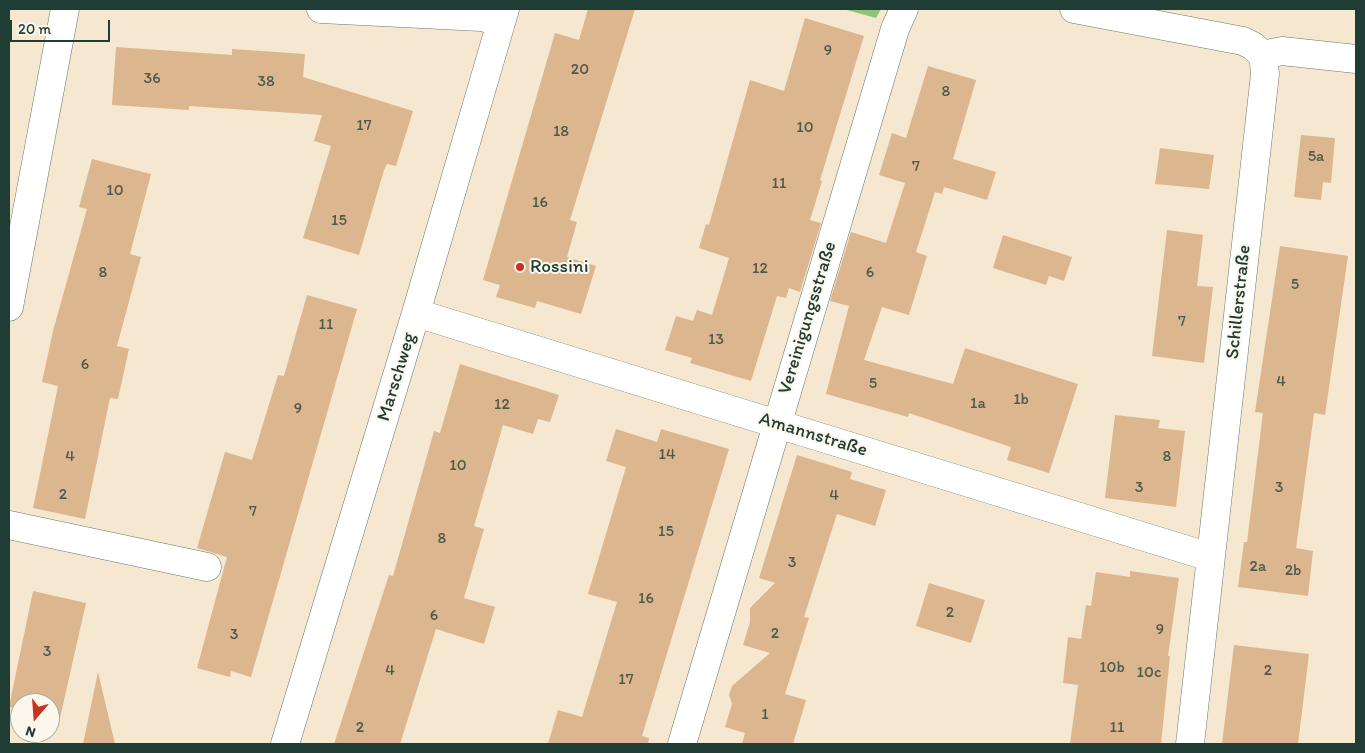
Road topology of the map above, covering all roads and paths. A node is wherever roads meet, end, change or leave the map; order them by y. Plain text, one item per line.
1 (65, 9) edge
2 (321, 9) edge
3 (904, 9) edge
4 (1074, 9) edge
5 (503, 15) edge
6 (1262, 55) junction
7 (1356, 59) edge
8 (9, 306) edge
9 (416, 313) junction
10 (776, 423) junction
11 (9, 525) edge
12 (1210, 557) junction
13 (207, 567) dead end
14 (285, 744) edge
15 (682, 744) edge
16 (1190, 744) edge

1 - 8 street
2 - 5 street
3 - 10 street, Vereinigungsstraße
4 - 6 street
5 - 9 street, Marschweg
6 - 7 street
6 - 12 street, Schillerstraße
9 - 10 street, Amannstraße
9 - 14 street, Marschweg
10 - 12 street, Amannstraße
10 - 15 street, Vereinigungsstraße
11 - 13 street
12 - 16 street, Schillerstraße

